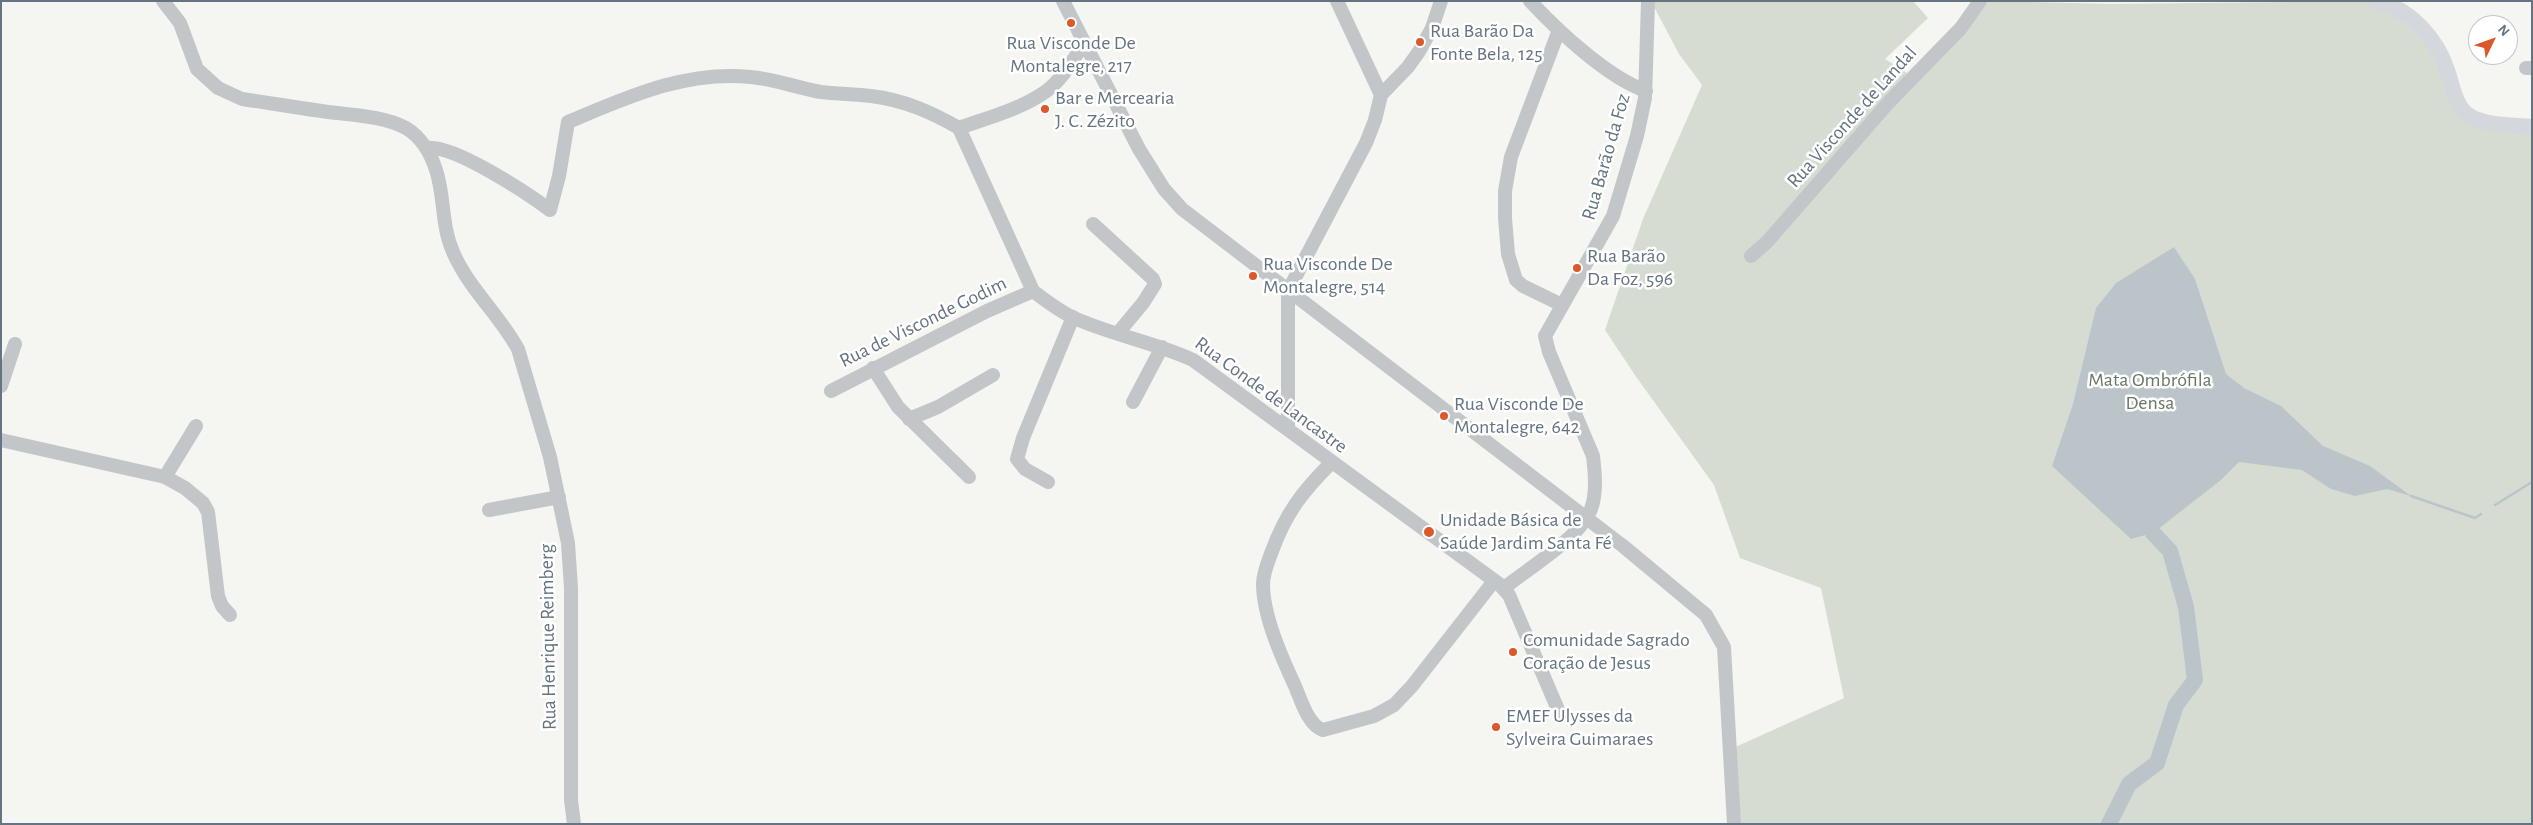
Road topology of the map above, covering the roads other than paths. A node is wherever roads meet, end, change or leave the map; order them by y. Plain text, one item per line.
1 (164, 1) edge
2 (1063, 1) edge
3 (1337, 1) edge
4 (1441, 1) edge
5 (1530, 1) edge
6 (1648, 1) edge
7 (1980, 1) edge
8 (2376, 1) edge
9 (1559, 30) junction
10 (1084, 43) junction
11 (1646, 91) junction
12 (1381, 95) junction
13 (2532, 127) edge
14 (959, 128) junction
15 (427, 148) junction
16 (1093, 224) dead end
17 (1751, 256) dead end
18 (1033, 291) junction
19 (1288, 291) junction
20 (1562, 305) junction
21 (1073, 317) junction
22 (1118, 333) junction
23 (15, 344) dead end
24 (1162, 348) junction
25 (873, 368) junction
26 (993, 375) dead end
27 (1, 386) edge
28 (832, 391) dead end
29 (1133, 402) dead end
30 (909, 419) junction
31 (196, 426) dead end
32 (1288, 428) junction
33 (1, 440) edge
34 (1331, 463) junction
35 (970, 477) dead end
36 (165, 478) junction
37 (1048, 482) dead end
38 (560, 497) junction
39 (489, 510) dead end
40 (1586, 519) junction
41 (1499, 584) junction
42 (230, 615) dead end
43 (1559, 712) dead end
44 (574, 824) edge
45 (1734, 824) edge

1 - 15 street, Rua Henrique Reimberg
2 - 10 street
3 - 12 street
4 - 12 street
5 - 9 street
6 - 11 street, Rua Barão da Foz
7 - 17 street, Rua Visconde de Landal
8 - 13 main road
9 - 11 street
9 - 20 street
10 - 14 street
10 - 19 street
11 - 20 street, Rua Barão da Foz
12 - 19 street
14 - 15 street
14 - 18 street, Rua Conde de Lancastre
15 - 38 street, Rua Henrique Reimberg
16 - 22 street
18 - 21 street, Rua Conde de Lancastre
18 - 25 street, Rua de Visconde Godim
19 - 32 street
19 - 40 street
20 - 40 street, Rua Barão da Foz
21 - 22 street, Rua Conde de Lancastre
21 - 37 street
22 - 24 street, Rua Conde de Lancastre
23 - 27 street
24 - 29 street
24 - 32 street, Rua Conde de Lancastre
25 - 28 street, Rua de Visconde Godim
25 - 30 street
26 - 30 street
30 - 35 street
31 - 36 street
32 - 34 street, Rua Conde de Lancastre
33 - 36 street
34 - 41 street, Rua Conde de Lancastre
34 - 41 street, Rua Barão da Foz
36 - 42 street
38 - 39 street
38 - 44 street, Rua Henrique Reimberg
40 - 41 street, Rua Barão da Foz
40 - 45 street
41 - 43 street

